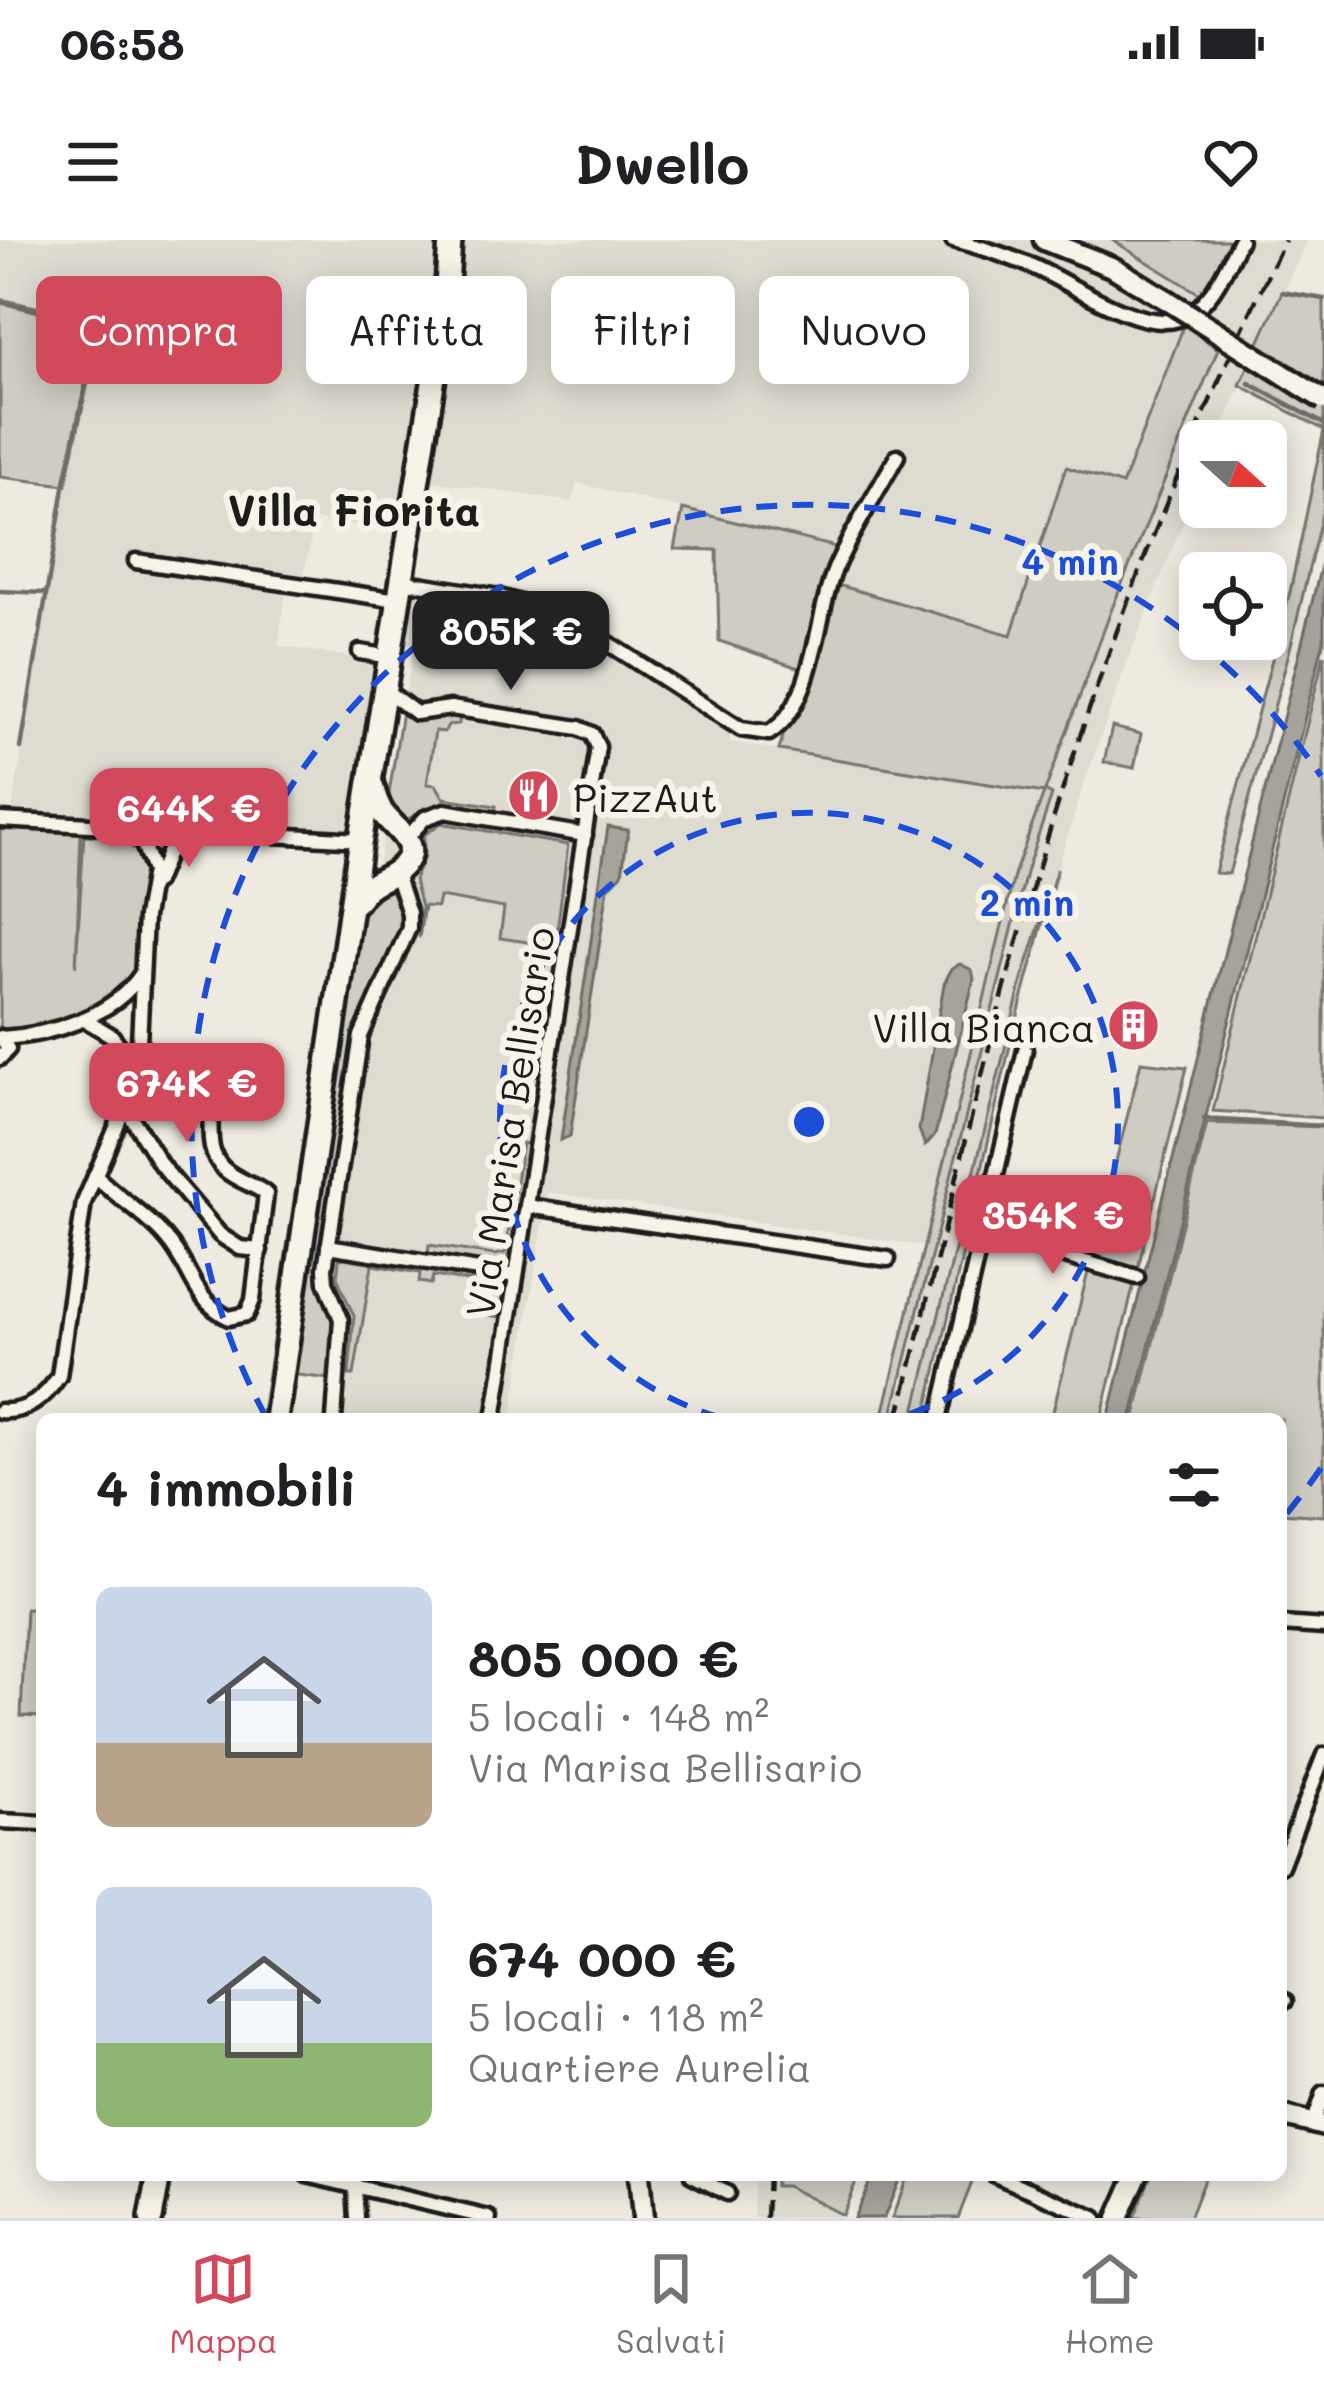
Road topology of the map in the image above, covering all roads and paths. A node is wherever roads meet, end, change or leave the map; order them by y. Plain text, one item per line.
1 (450, 240) edge
2 (465, 240) edge
3 (953, 240) edge
4 (1047, 240) edge
5 (1240, 240) edge
6 (447, 276) edge
7 (455, 276) edge
8 (433, 384) edge
9 (1324, 400) edge
10 (897, 456) dead end
11 (136, 561) dead end
12 (400, 590) junction
13 (360, 652) dead end
14 (389, 657) junction
15 (384, 689) junction
16 (370, 780) junction
17 (0, 820) edge
18 (137, 828) junction
19 (177, 831) junction
20 (403, 833) junction
21 (584, 835) junction
22 (358, 844) junction
23 (391, 872) junction
24 (150, 894) junction
25 (353, 907) junction
26 (142, 972) junction
27 (84, 1019) junction
28 (1025, 1050) dead end
29 (2, 1051) edge
30 (136, 1073) junction
31 (125, 1107) junction
32 (95, 1175) junction
33 (527, 1206) junction
34 (982, 1232) junction
35 (328, 1246) junction
36 (260, 1250) junction
37 (888, 1259) dead end
38 (516, 1276) junction
39 (1137, 1277) dead end
40 (0, 1411) edge
41 (276, 1413) edge
42 (334, 1413) edge
43 (495, 1413) edge
44 (940, 1413) edge
45 (1287, 1624) edge
46 (1324, 1627) edge
47 (1324, 1755) edge
48 (0, 1821) edge
49 (36, 1823) edge
50 (1287, 1851) edge
51 (1324, 2093) edge
52 (1287, 2117) edge
53 (1318, 2125) edge
54 (158, 2181) edge
55 (354, 2181) edge
56 (358, 2181) edge
57 (640, 2181) edge
58 (704, 2181) edge
59 (1008, 2181) edge
60 (1134, 2181) edge
61 (728, 2193) dead end
62 (151, 2218) edge
63 (357, 2218) edge
64 (489, 2218) edge
65 (644, 2218) edge
66 (1095, 2218) edge
67 (1118, 2218) edge

1 - 6 main road
2 - 7 main road
3 - 5 street
4 - 9 main road, bridge
8 - 12 main road
10 - 12 street
11 - 12 street
12 - 14 main road
13 - 14 street
14 - 15 main road
15 - 16 main road
15 - 21 street, Via Marisa Bellisario
16 - 20 main road
16 - 22 main road
17 - 18 street
18 - 19 street
18 - 24 street
19 - 22 street
19 - 24 street
20 - 21 street
20 - 22 main road
20 - 23 main road
21 - 33 street, Via Marisa Bellisario
22 - 23 main road
22 - 25 main road
23 - 25 main road
23 - 35 street
24 - 26 street
25 - 41 main road
26 - 27 street
26 - 30 street
27 - 29 street
27 - 30 street
28 - 34 street
30 - 31 street
30 - 36 street
31 - 32 street
31 - 36 street
32 - 36 street
32 - 40 street
33 - 37 street
33 - 38 street, Via Marisa Bellisario
34 - 39 street
34 - 44 street
35 - 38 street
35 - 42 street
38 - 43 street, Via Marisa Bellisario
45 - 46 street
47 - 50 street
48 - 49 street
51 - 53 street
52 - 53 main road
54 - 62 main road
55 - 63 street
56 - 64 street
57 - 65 main road
58 - 61 street
59 - 66 street
60 - 67 main road

